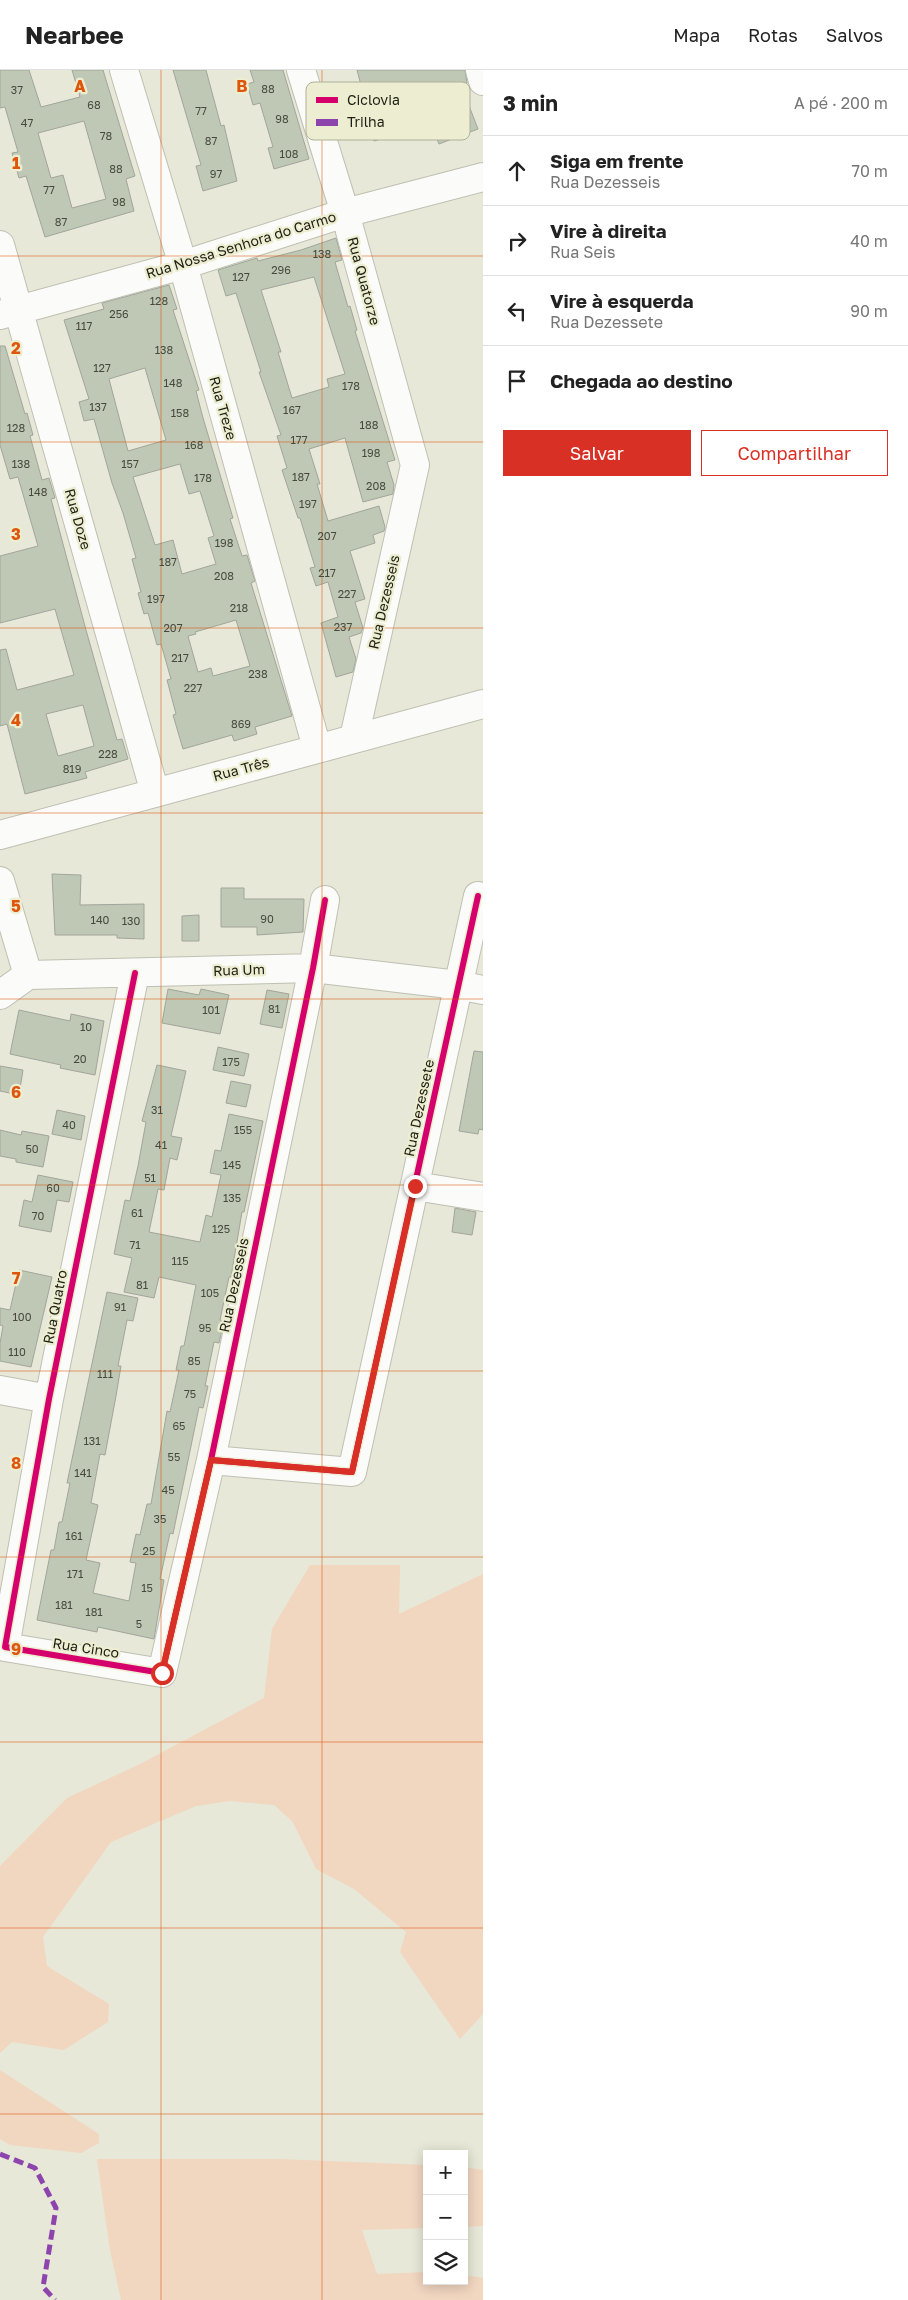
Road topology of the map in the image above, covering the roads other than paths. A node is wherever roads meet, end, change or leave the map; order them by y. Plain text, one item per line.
1 (124, 70) edge
2 (301, 70) edge
3 (480, 70) edge
4 (483, 82) edge
5 (306, 86) edge
6 (323, 140) edge
7 (483, 176) edge
8 (345, 213) junction
9 (0, 245) edge
10 (183, 264) junction
11 (10, 312) edge
12 (415, 465) joint
13 (483, 704) edge
14 (354, 738) junction
15 (317, 748) junction
16 (155, 793) junction
17 (0, 835) edge
18 (0, 881) edge
19 (478, 896) dead end
20 (324, 900) dead end
21 (313, 968) junction
22 (135, 973) junction
23 (28, 975) junction
24 (471, 988) edge
25 (0, 995) edge
26 (415, 1186) junction
27 (483, 1197) edge
28 (0, 1390) edge
29 (49, 1399) junction
30 (211, 1460) junction
31 (5, 1647) joint
32 (162, 1673) joint

1 - 10 street, Rua Treze
2 - 5 street, Rua Quatorze
3 - 4 street
6 - 8 street, Rua Quatorze
7 - 8 street, Rua Nossa Senhora do Carmo
8 - 10 street, Rua Nossa Senhora do Carmo
8 - 12 street, Rua Quatorze
9 - 11 street, Rua Doze
10 - 11 street, Rua Nossa Senhora do Carmo
10 - 15 street, Rua Treze
11 - 16 street, Rua Doze
12 - 14 street, Rua Dezesseis
13 - 14 street, Rua Três
14 - 15 street, Rua Três
15 - 16 street, Rua Três
16 - 17 street, Rua Três
18 - 23 street
19 - 24 street, Rua Dezessete
20 - 21 street, Rua Dezesseis
21 - 22 street, Rua Um
21 - 24 street, Rua Um
21 - 30 street, Rua Dezesseis
22 - 23 street, Rua Um
22 - 29 street, Rua Quatro
23 - 25 street
24 - 26 street, Rua Dezessete
26 - 27 street
26 - 30 street, Rua Dezessete
28 - 29 street
29 - 31 street, Rua Quatro
30 - 32 street, Rua Dezesseis
31 - 32 street, Rua Cinco

